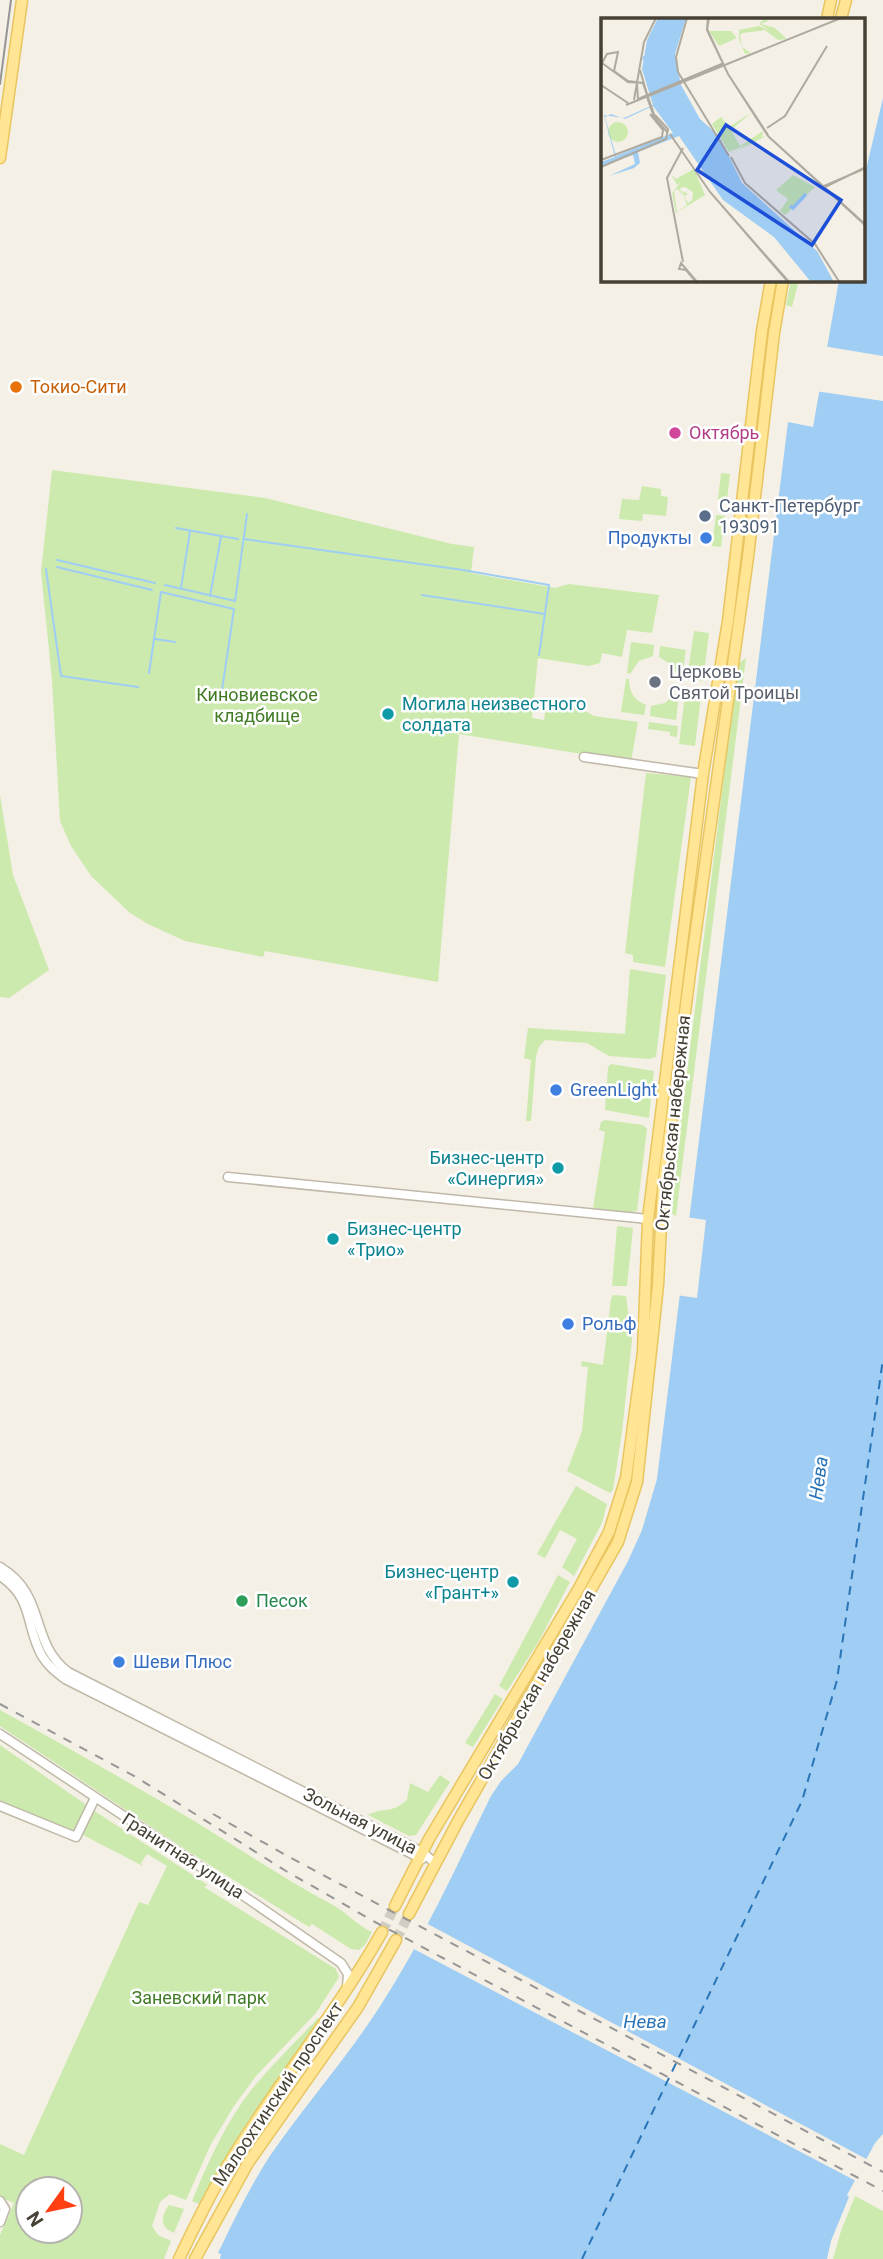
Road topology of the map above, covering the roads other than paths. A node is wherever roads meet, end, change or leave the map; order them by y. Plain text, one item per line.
1 (22, 0) edge
2 (831, 0) edge
3 (846, 0) edge
4 (827, 18) edge
5 (841, 18) edge
6 (0, 158) edge
7 (771, 282) edge
8 (783, 282) edge
9 (584, 757) dead end
10 (704, 774) junction
11 (228, 1177) dead end
12 (648, 1219) junction
13 (0, 1567) edge
14 (0, 1576) edge
15 (0, 1734) edge
16 (95, 1798) junction
17 (0, 1806) edge
18 (420, 1855) junction
19 (435, 1863) junction
20 (395, 1906) tunnel mouth
21 (410, 1914) tunnel mouth
22 (382, 1932) tunnel mouth
23 (396, 1940) tunnel mouth
24 (347, 1991) junction
25 (2, 2204) edge
26 (0, 2222) edge
27 (179, 2259) edge
28 (195, 2259) edge

1 - 6 main road
2 - 4 main road
3 - 5 main road
7 - 10 main road, Октябрьская набережная
8 - 19 main road, Октябрьская набережная
9 - 10 street
10 - 12 main road, Октябрьская набережная
11 - 12 street
12 - 18 main road, Октябрьская набережная
13 - 18 street, Зольная улица
14 - 18 street, Зольная улица
15 - 16 street, Гранитная улица
16 - 17 street
16 - 24 street, Гранитная улица
18 - 19 street, Зольная улица
18 - 20 main road, Октябрьская набережная
19 - 21 main road, Октябрьская набережная
22 - 24 main road, Малоохтинский проспект
23 - 28 main road, Малоохтинский проспект
24 - 27 main road, Малоохтинский проспект
25 - 26 street

